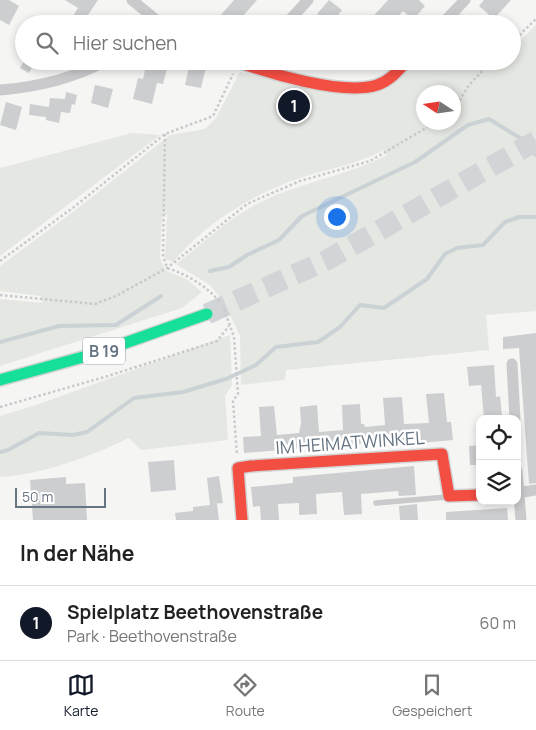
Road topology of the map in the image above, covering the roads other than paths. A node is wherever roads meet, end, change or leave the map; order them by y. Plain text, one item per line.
1 (132, 0) edge
2 (308, 0) edge
3 (465, 0) edge
4 (148, 15) edge
5 (294, 15) edge
6 (451, 15) edge
7 (90, 70) edge
8 (271, 70) edge
9 (399, 70) edge
10 (0, 90) edge
11 (206, 314) tunnel mouth
12 (512, 364) dead end
13 (0, 380) edge
14 (515, 415) edge
15 (536, 490) edge
16 (521, 492) edge
17 (476, 495) edge
18 (449, 496) junction
19 (376, 504) dead end
20 (519, 505) edge
21 (242, 520) edge
22 (520, 520) edge

1 - 4 street
2 - 5 street
3 - 6 street
7 - 10 street
8 - 9 main road
11 - 13 main road, B 19
12 - 14 street
15 - 16 street
17 - 18 main road
18 - 19 lane
18 - 21 main road, IM HEIMATWINKEL
20 - 22 street

